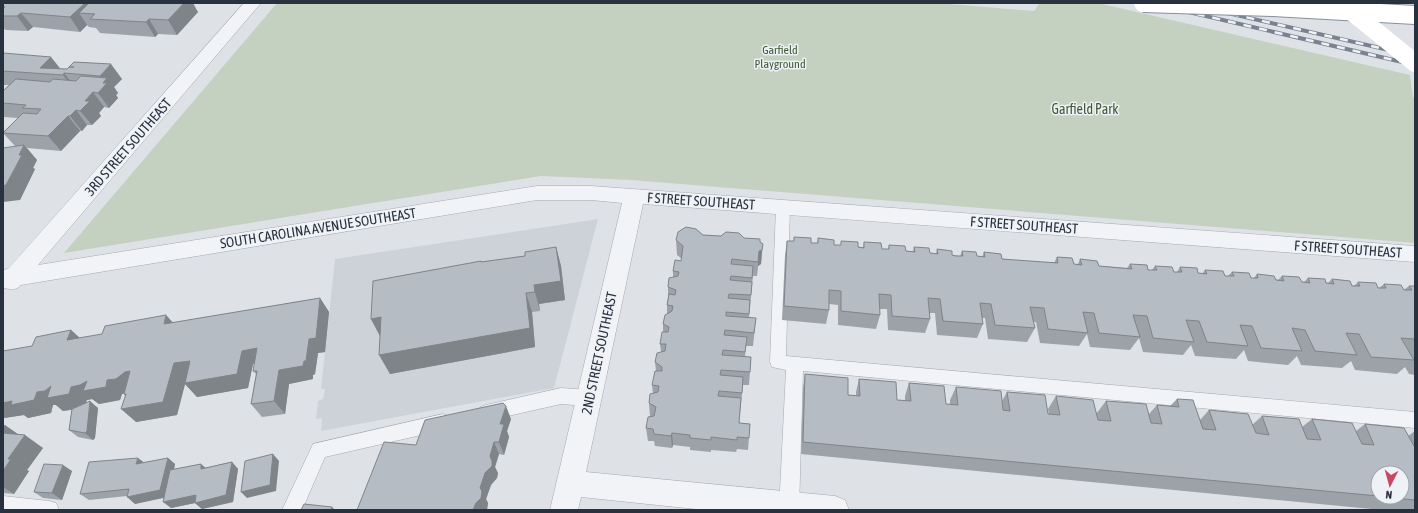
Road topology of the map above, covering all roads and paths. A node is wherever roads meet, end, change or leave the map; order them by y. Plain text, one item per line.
1 (253, 3) edge
2 (1143, 3) edge
3 (1341, 3) edge
4 (1415, 15) edge
5 (1415, 63) edge
6 (634, 196) junction
7 (783, 207) junction
8 (1415, 254) edge
9 (7, 282) edge
10 (795, 364) junction
11 (589, 398) junction
12 (1415, 420) edge
13 (570, 483) junction
14 (3, 505) edge
15 (789, 508) edge
16 (49, 510) edge
17 (292, 510) edge
18 (564, 510) edge
19 (835, 510) edge

1 - 9 street, 3RD STREET SOUTHEAST
2 - 4 main road, bridge
3 - 5 main road, bridge
6 - 7 street, F STREET SOUTHEAST
6 - 9 street, SOUTH CAROLINA AVENUE SOUTHEAST
6 - 11 street, 2ND STREET SOUTHEAST
7 - 8 street, F STREET SOUTHEAST
7 - 10 lane
10 - 12 lane
10 - 15 lane
11 - 13 street, 2ND STREET SOUTHEAST
11 - 17 lane
13 - 15 street
13 - 18 street, 2ND STREET SOUTHEAST
14 - 16 lane
15 - 19 street

